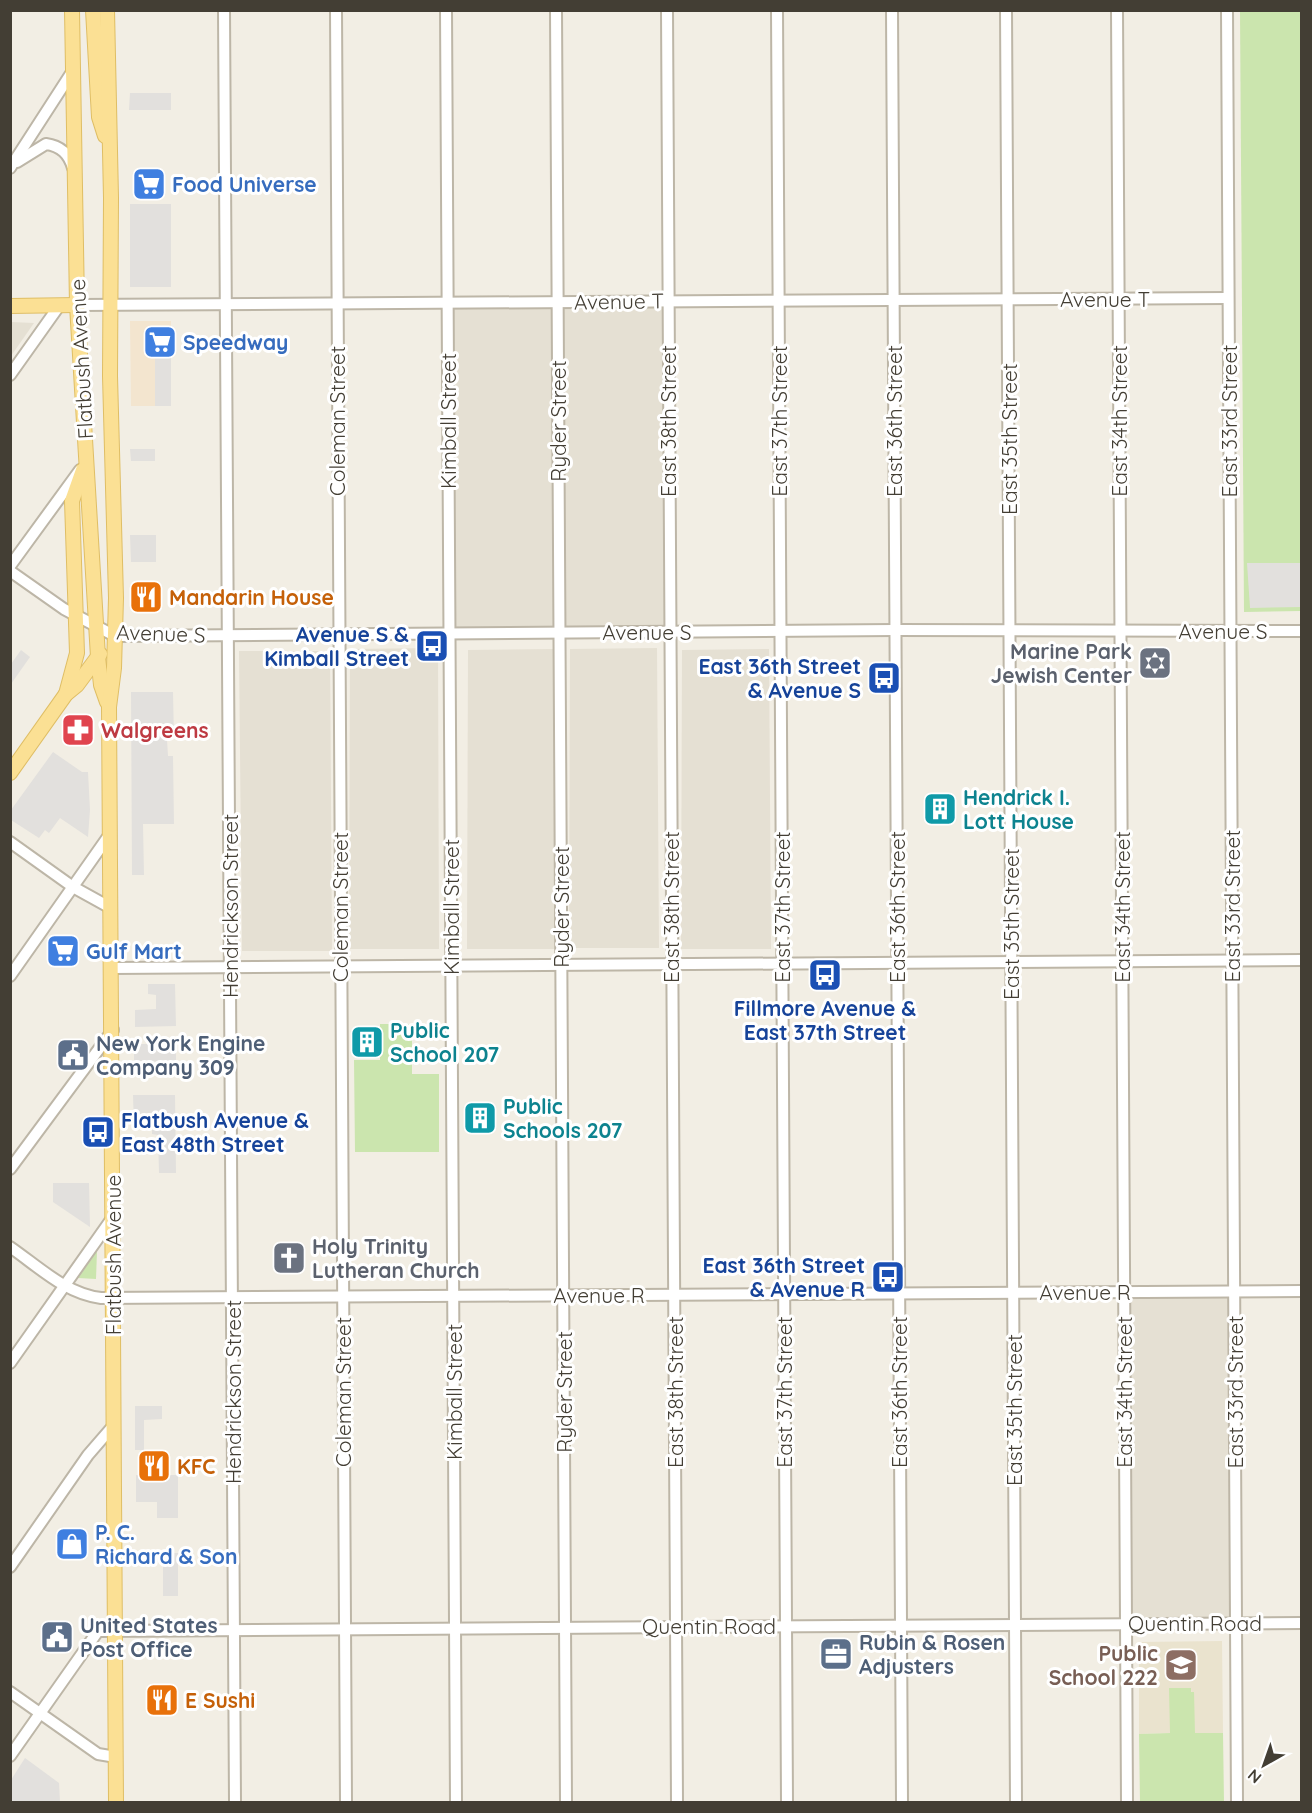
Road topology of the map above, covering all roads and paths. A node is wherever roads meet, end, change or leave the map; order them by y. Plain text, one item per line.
1 (72, 10) edge
2 (93, 10) edge
3 (107, 10) edge
4 (224, 10) edge
5 (336, 10) edge
6 (446, 10) edge
7 (556, 10) edge
8 (667, 10) edge
9 (777, 10) edge
10 (892, 10) edge
11 (1006, 10) edge
12 (1117, 10) edge
13 (1227, 10) edge
14 (72, 72) junction
15 (110, 149) junction
16 (11, 167) edge
17 (75, 176) junction
18 (1228, 298) junction
19 (1008, 299) junction
20 (1118, 299) junction
21 (668, 301) junction
22 (778, 301) junction
23 (447, 302) junction
24 (558, 302) junction
25 (893, 302) junction
26 (227, 303) junction
27 (336, 303) junction
28 (77, 305) junction
29 (10, 306) edge
30 (59, 306) junction
31 (110, 306) junction
32 (10, 375) edge
33 (85, 463) junction
34 (10, 566) edge
35 (10, 571) edge
36 (76, 616) junction
37 (95, 626) junction
38 (895, 630) junction
39 (1009, 630) junction
40 (1230, 631) junction
41 (1302, 631) edge
42 (670, 632) junction
43 (780, 632) junction
44 (1120, 632) junction
45 (559, 633) junction
46 (339, 634) junction
47 (449, 634) junction
48 (228, 635) junction
49 (115, 636) junction
50 (98, 657) junction
51 (66, 694) junction
52 (109, 706) junction
53 (10, 773) edge
54 (110, 834) junction
55 (10, 842) edge
56 (74, 886) junction
57 (111, 908) junction
58 (1232, 960) junction
59 (1302, 960) edge
60 (897, 962) junction
61 (1011, 962) junction
62 (1122, 962) junction
63 (782, 963) junction
64 (672, 964) junction
65 (451, 965) junction
66 (562, 965) junction
67 (230, 966) junction
68 (341, 966) junction
69 (112, 968) junction
70 (10, 976) edge
71 (113, 1029) junction
72 (10, 1169) edge
73 (113, 1217) junction
74 (10, 1247) edge
75 (64, 1286) junction
76 (1302, 1291) edge
77 (1124, 1292) junction
78 (1234, 1292) junction
79 (1014, 1293) junction
80 (674, 1295) junction
81 (783, 1295) junction
82 (899, 1295) junction
83 (453, 1296) junction
84 (563, 1296) junction
85 (343, 1297) junction
86 (113, 1298) junction
87 (232, 1298) junction
88 (10, 1363) edge
89 (114, 1425) junction
90 (10, 1566) edge
91 (1125, 1623) junction
92 (1236, 1623) junction
93 (1302, 1623) edge
94 (901, 1624) junction
95 (1015, 1624) junction
96 (786, 1625) junction
97 (676, 1626) junction
98 (455, 1627) junction
99 (565, 1627) junction
100 (234, 1628) junction
101 (345, 1628) junction
102 (117, 1630) junction
103 (10, 1692) edge
104 (40, 1713) junction
105 (10, 1756) edge
106 (116, 1757) junction
107 (116, 1803) edge
108 (235, 1803) edge
109 (346, 1803) edge
110 (456, 1803) edge
111 (566, 1803) edge
112 (677, 1803) edge
113 (787, 1803) edge
114 (902, 1803) edge
115 (1016, 1803) edge
116 (1127, 1803) edge
117 (1238, 1803) edge

1 - 14 main road, Flatbush Avenue
2 - 15 main road
3 - 15 main road, Flatbush Avenue
4 - 26 street, Hendrickson Street
5 - 27 street, Coleman Street
6 - 23 street, Kimball Street
7 - 24 street, Ryder Street
8 - 21 street, East 38th Street
9 - 22 street, East 37th Street
10 - 25 street, East 36th Street
11 - 19 street, East 35th Street
12 - 20 street, East 34th Street
13 - 18 street, East 33rd Street
14 - 16 street
14 - 17 main road, Flatbush Avenue
15 - 31 main road, Flatbush Avenue
16 - 17 street
17 - 28 main road, Flatbush Avenue
18 - 20 street, Avenue T
18 - 40 street, East 33rd Street
19 - 20 street, Avenue T
19 - 25 street, Avenue T
19 - 39 street, East 35th Street
20 - 44 street, East 34th Street
21 - 22 street, Avenue T
21 - 24 street, Avenue T
21 - 42 street, East 38th Street
22 - 25 street, Avenue T
22 - 43 street, East 37th Street
23 - 24 street, Avenue T
23 - 27 street, Avenue T
23 - 47 street, Kimball Street
24 - 45 street, Ryder Street
25 - 38 street, East 36th Street
26 - 27 street, Avenue T
26 - 31 street, Avenue T
26 - 48 street, Hendrickson Street
27 - 46 street, Coleman Street
28 - 30 main road, Avenue T
28 - 31 street, Avenue T
28 - 33 main road, Flatbush Avenue
29 - 30 main road, Avenue T
30 - 32 street
31 - 49 main road, Flatbush Avenue
33 - 34 street
33 - 36 main road
33 - 37 main road, Flatbush Avenue
35 - 36 street, Avenue S
36 - 37 street, Avenue S
36 - 51 main road
37 - 49 street, Avenue S
37 - 50 main road, Flatbush Avenue
38 - 39 street, Avenue S
38 - 43 street, Avenue S
38 - 60 street, East 36th Street
39 - 44 street, Avenue S
39 - 61 street, East 35th Street
40 - 41 street, Avenue S
40 - 44 street, Avenue S
40 - 58 street, East 33rd Street
42 - 43 street, Avenue S
42 - 45 street, Avenue S
42 - 64 street, East 38th Street
43 - 63 street, East 37th Street
44 - 62 street, East 34th Street
45 - 47 street, Avenue S
45 - 66 street, Ryder Street
46 - 47 street, Avenue S
46 - 48 street, Avenue S
46 - 68 street, Coleman Street
47 - 65 street, Kimball Street
48 - 49 street, Avenue S
48 - 67 street, Hendrickson Street
49 - 50 main road
49 - 52 main road, Flatbush Avenue
50 - 51 main road
50 - 52 main road, Flatbush Avenue
51 - 53 main road
52 - 54 main road, Flatbush Avenue
54 - 56 street
54 - 57 main road, Flatbush Avenue
55 - 56 street
56 - 57 street
56 - 70 street
57 - 69 main road, Flatbush Avenue
58 - 59 street
58 - 62 street
58 - 78 street, East 33rd Street
60 - 61 street
60 - 63 street
60 - 82 street, East 36th Street
61 - 62 street
61 - 79 street, East 35th Street
62 - 77 street, East 34th Street
63 - 64 street
63 - 81 street, East 37th Street
64 - 66 street
64 - 80 street, East 38th Street
65 - 66 street
65 - 68 street
65 - 83 street, Kimball Street
66 - 84 street, Ryder Street
67 - 68 street
67 - 69 street
67 - 87 street, Hendrickson Street
68 - 85 street, Coleman Street
69 - 71 main road, Flatbush Avenue
71 - 72 street
71 - 73 main road, Flatbush Avenue
73 - 75 street
73 - 86 main road, Flatbush Avenue
74 - 75 street, Avenue R
75 - 86 street, Avenue R
75 - 88 street
76 - 78 street, Avenue R
77 - 78 street, Avenue R
77 - 79 street, Avenue R
77 - 91 street, East 34th Street
78 - 92 street, East 33rd Street
79 - 82 street, Avenue R
79 - 95 street, East 35th Street
80 - 81 street, Avenue R
80 - 84 street, Avenue R
80 - 97 street, East 38th Street
81 - 82 street, Avenue R
81 - 96 street, East 37th Street
82 - 94 street, East 36th Street
83 - 84 street, Avenue R
83 - 85 street, Avenue R
83 - 98 street, Kimball Street
84 - 99 street, Ryder Street
85 - 87 street, Avenue R
85 - 101 street, Coleman Street
86 - 87 street, Avenue R
86 - 89 main road, Flatbush Avenue
87 - 100 street, Hendrickson Street
89 - 90 street
89 - 102 main road, Flatbush Avenue
91 - 92 street, Quentin Road
91 - 95 street, Quentin Road
91 - 116 street, East 34th Street
92 - 93 street, Quentin Road
92 - 117 street, East 33rd Street
94 - 95 street, Quentin Road
94 - 96 street, Quentin Road
94 - 114 street, East 36th Street
95 - 115 street, East 35th Street
96 - 97 street, Quentin Road
96 - 113 street, East 37th Street
97 - 99 street, Quentin Road
97 - 112 street, East 38th Street
98 - 99 street, Quentin Road
98 - 101 street, Quentin Road
98 - 110 street, Kimball Street
99 - 111 street, Ryder Street
100 - 101 street, Quentin Road
100 - 102 street, Quentin Road
100 - 108 street, Hendrickson Street
101 - 109 street, Coleman Street
102 - 104 street
102 - 106 main road, Flatbush Avenue
103 - 104 street
104 - 105 street
104 - 106 street
106 - 107 main road, Flatbush Avenue

